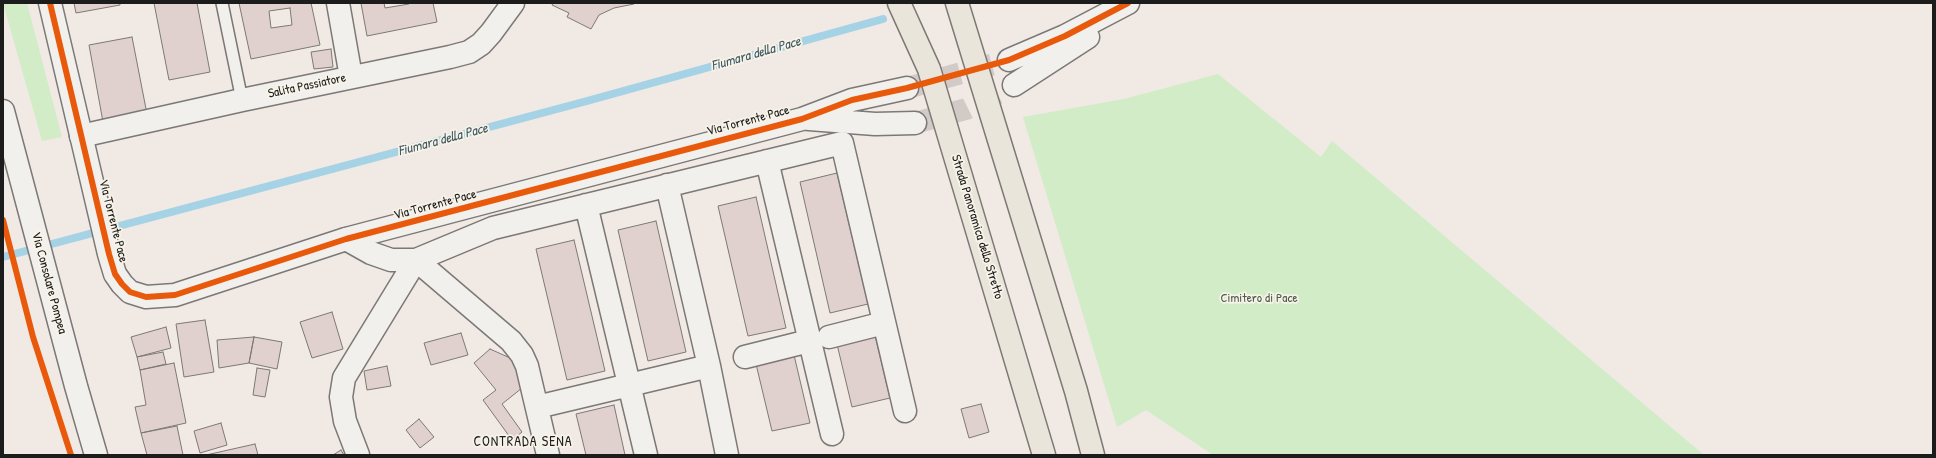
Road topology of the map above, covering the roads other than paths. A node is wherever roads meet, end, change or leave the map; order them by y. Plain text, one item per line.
1 (50, 3) edge
2 (222, 3) edge
3 (338, 3) edge
4 (514, 3) edge
5 (899, 3) edge
6 (916, 3) edge
7 (957, 3) edge
8 (1123, 6) edge
9 (1009, 60) tunnel mouth
10 (929, 69) junction
11 (351, 77) junction
12 (1014, 85) tunnel mouth
13 (908, 88) tunnel mouth
14 (242, 100) junction
15 (3, 111) edge
16 (802, 119) junction
17 (915, 123) tunnel mouth
18 (81, 136) junction
19 (767, 161) junction
20 (667, 186) junction
21 (586, 205) junction
22 (346, 240) junction
23 (416, 260) junction
24 (884, 323) junction
25 (819, 339) junction
26 (745, 357) dead end
27 (709, 366) junction
28 (629, 385) junction
29 (537, 407) junction
30 (905, 411) dead end
31 (832, 434) dead end
32 (96, 455) edge
33 (358, 455) edge
34 (548, 455) edge
35 (646, 455) edge
36 (727, 455) edge
37 (1044, 455) edge
38 (1093, 455) edge

1 - 18 street, Via Torrente Pace
2 - 14 lane
3 - 11 street
4 - 11 street, Salita Passiatore
5 - 10 main road, Strada Panoramica dello Stretto
6 - 10 main road
7 - 38 main road
8 - 9 street
8 - 12 street
10 - 37 main road, Strada Panoramica dello Stretto
11 - 14 street, Salita Passiatore
13 - 16 street, Via Torrente Pace
14 - 18 street, Salita Passiatore
15 - 32 street, Via Consolare Pompea
16 - 17 street, Via Torrente Pace
16 - 22 street, Via Torrente Pace
18 - 22 street, Via Torrente Pace
19 - 20 street
19 - 24 street
19 - 25 street
20 - 21 street
20 - 27 street
21 - 23 street
21 - 28 street
22 - 23 street
23 - 29 street
23 - 33 street
24 - 25 street
24 - 30 street
25 - 26 street
25 - 31 street
27 - 28 street
27 - 36 street
28 - 29 street
28 - 35 street
29 - 34 street

